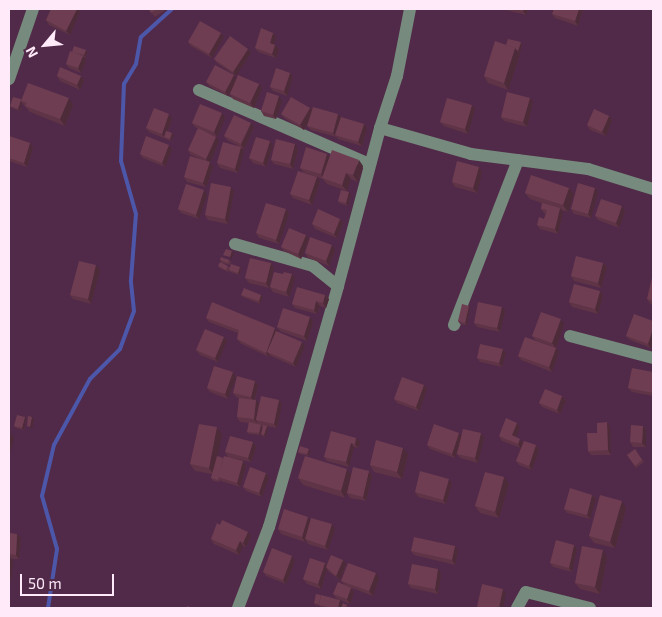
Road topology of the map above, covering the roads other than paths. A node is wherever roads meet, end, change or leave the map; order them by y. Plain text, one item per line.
1 (33, 9) edge
2 (410, 9) edge
3 (9, 79) edge
4 (199, 90) dead end
5 (380, 128) junction
6 (518, 160) junction
7 (369, 164) junction
8 (653, 189) edge
9 (235, 244) dead end
10 (338, 286) junction
11 (454, 325) dead end
12 (570, 336) dead end
13 (653, 358) edge
14 (238, 608) edge
15 (517, 608) edge
16 (590, 608) edge

1 - 3 street
2 - 5 street
4 - 7 street
5 - 6 street
5 - 7 street
6 - 8 street
6 - 11 street
7 - 10 street
9 - 10 street
10 - 14 street
12 - 13 street
15 - 16 street

